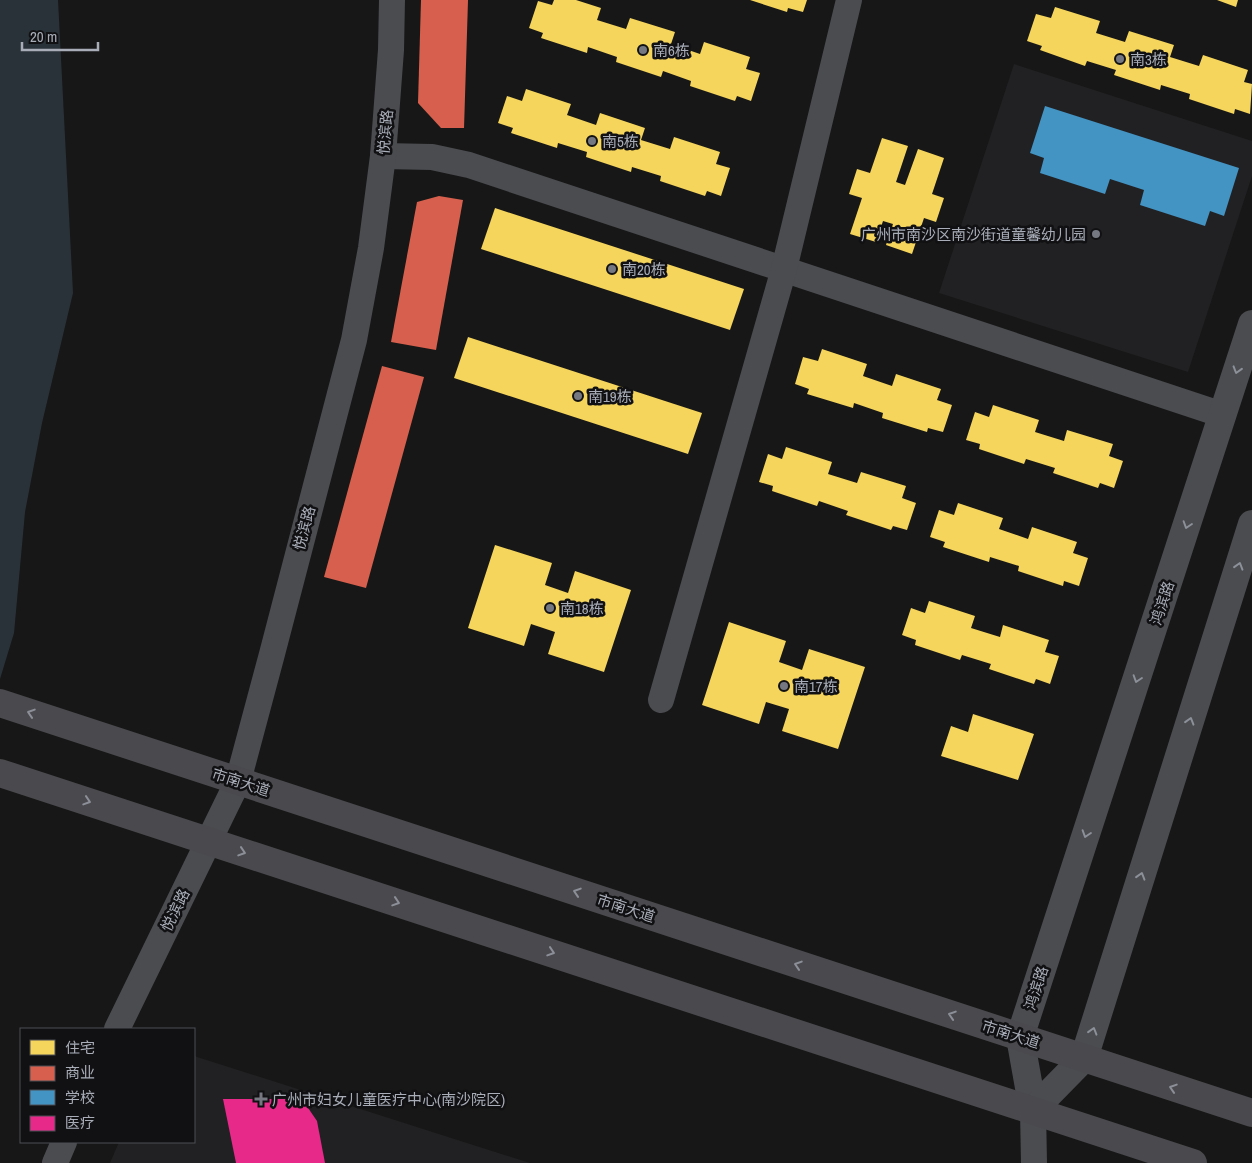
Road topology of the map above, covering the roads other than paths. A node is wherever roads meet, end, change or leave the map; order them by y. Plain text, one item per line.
1 (392, 0) edge
2 (849, 0) edge
3 (383, 156) junction
4 (784, 270) junction
5 (1252, 324) edge
6 (1223, 415) junction
7 (1252, 524) edge
8 (661, 700) dead end
9 (0, 703) edge
10 (0, 773) edge
11 (238, 781) junction
12 (208, 841) junction
13 (117, 1028) edge
14 (1020, 1037) junction
15 (1084, 1058) junction
16 (1033, 1110) junction
17 (1252, 1113) edge
18 (64, 1143) edge
19 (55, 1163) edge
20 (1034, 1163) edge
21 (1193, 1163) edge

1 - 3 street, 悦滨路
2 - 4 street
3 - 4 street
3 - 11 street, 悦滨路
4 - 6 street
4 - 8 street
5 -> 6 street, 鸿滨路
6 -> 14 street, 鸿滨路
15 -> 7 street
11 -> 9 main road, 市南大道
10 -> 12 main road
11 - 12 street, 悦滨路
14 -> 11 main road, 市南大道
12 - 13 street, 悦滨路
12 -> 16 main road
14 - 15 main road, 市南大道
14 - 16 street, 鸿滨路
15 - 16 street
17 -> 15 main road, 市南大道
16 - 20 street
16 - 21 main road
18 - 19 street

